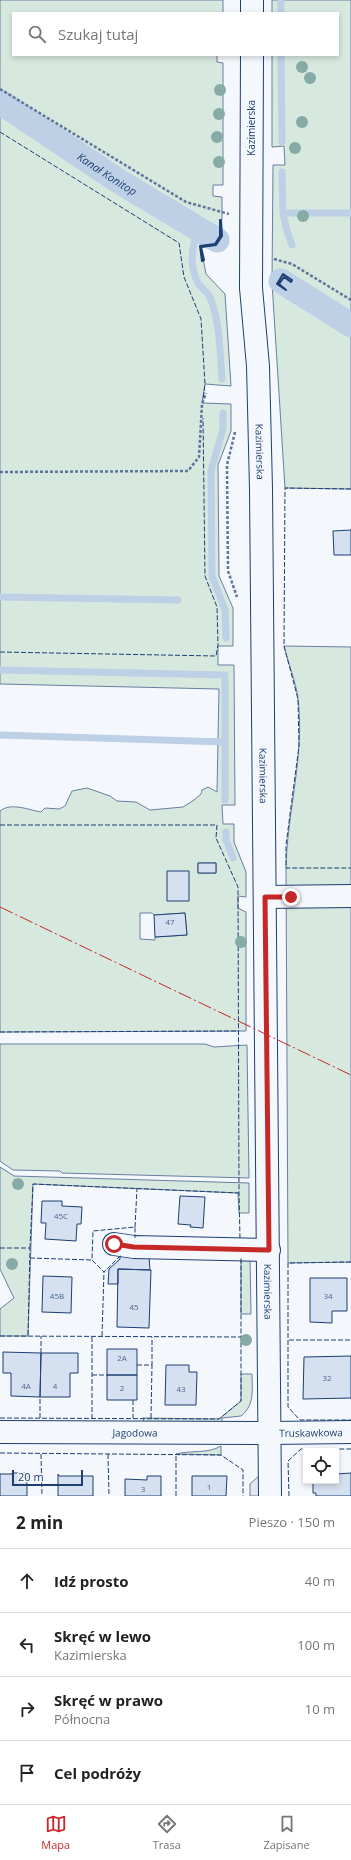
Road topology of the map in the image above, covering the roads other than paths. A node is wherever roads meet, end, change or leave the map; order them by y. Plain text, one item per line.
1 (252, 0) edge
2 (252, 12) edge
3 (252, 56) edge
4 (351, 896) edge
5 (265, 897) junction
6 (114, 1244) dead end
7 (269, 1250) junction
8 (0, 1432) edge
9 (351, 1432) edge
10 (271, 1434) junction
11 (270, 1496) edge

1 - 2 street
3 - 5 street, Kazimierska
4 - 5 street
5 - 7 street, Kazimierska
6 - 7 street
7 - 10 street, Kazimierska
8 - 10 street, Jagodowa
9 - 10 street, Truskawkowa
10 - 11 street, Kazimierska

